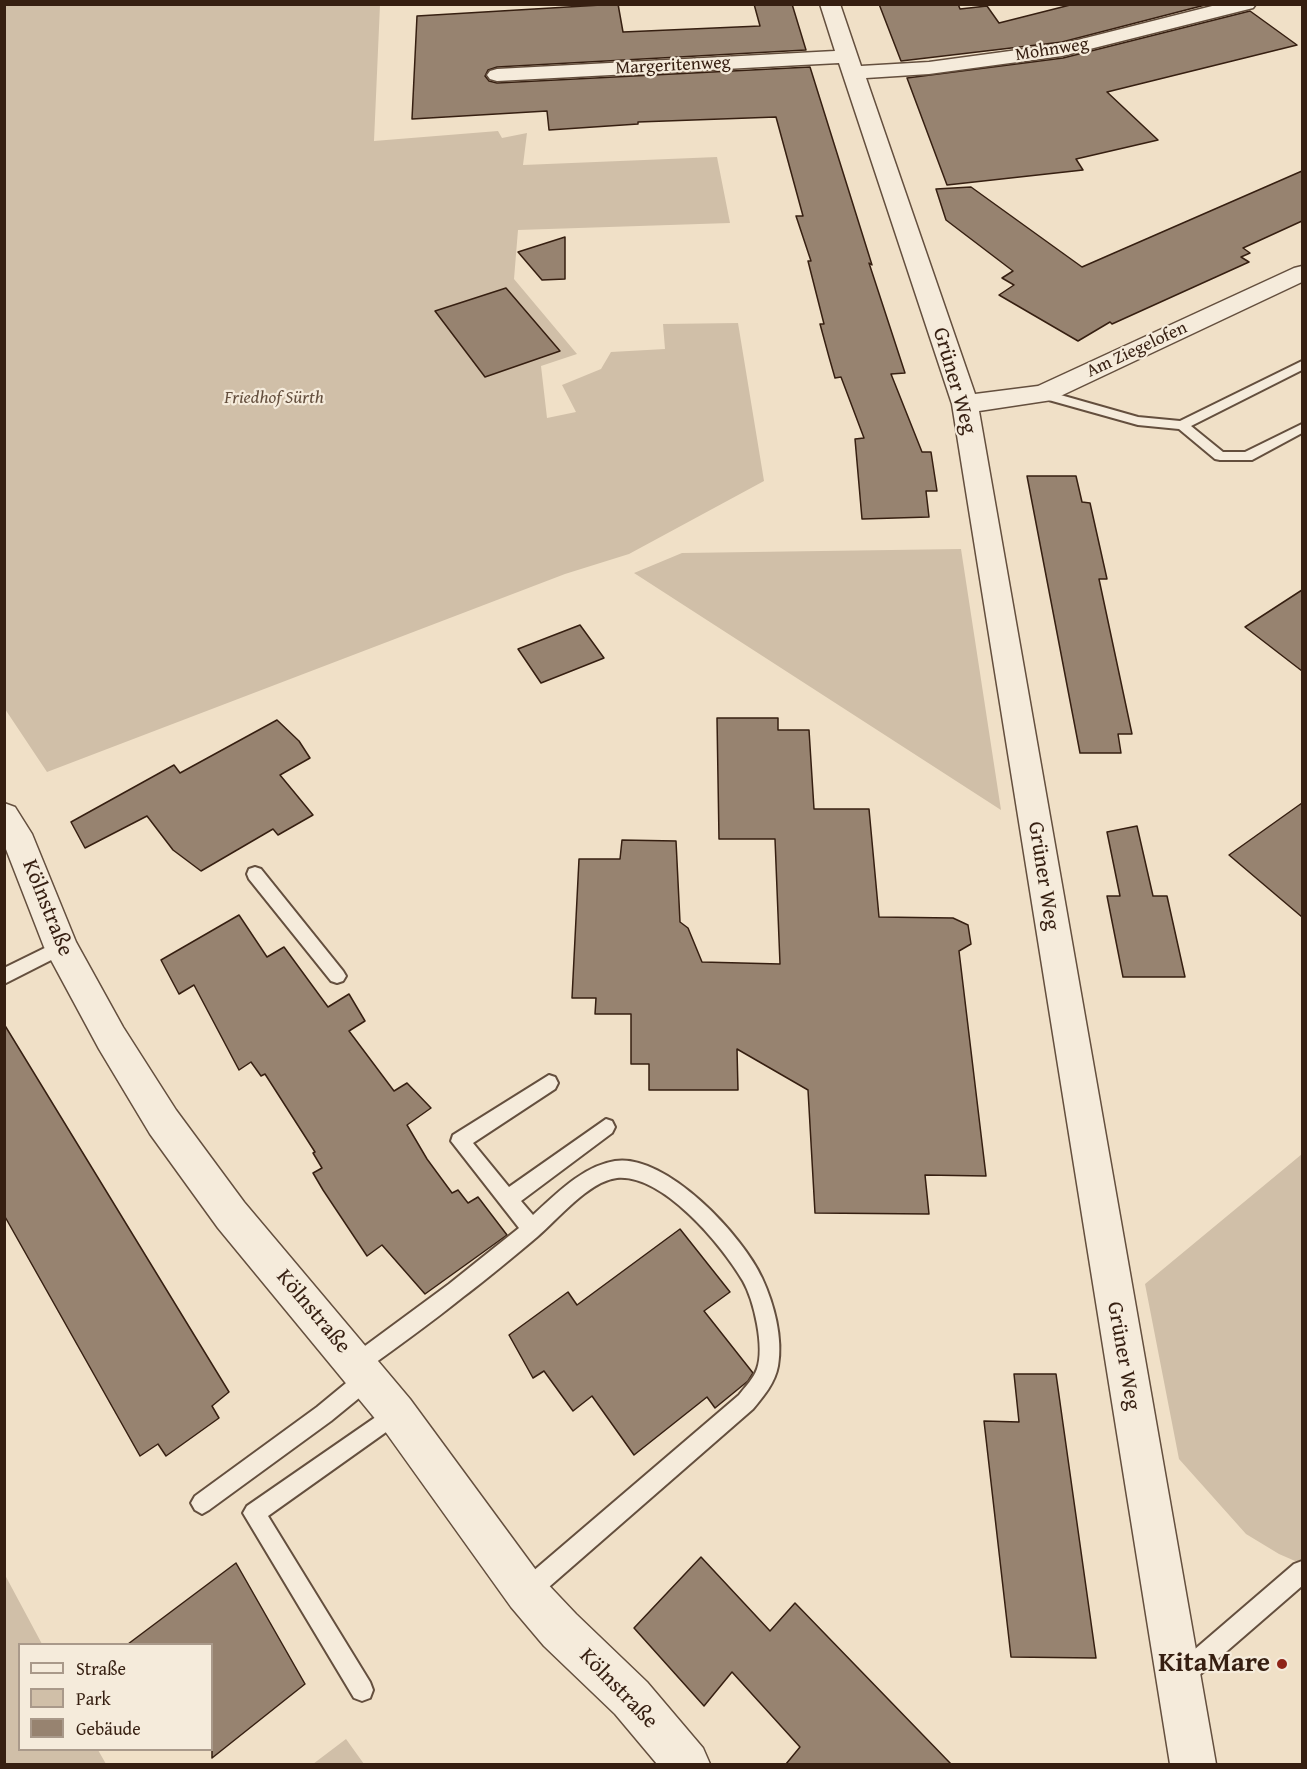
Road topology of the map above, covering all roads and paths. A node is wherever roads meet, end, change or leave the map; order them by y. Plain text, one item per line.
1 (830, 4) edge
2 (1246, 4) edge
3 (851, 65) junction
4 (497, 75) dead end
5 (1302, 273) edge
6 (1302, 365) edge
7 (1043, 394) junction
8 (965, 404) junction
9 (1182, 425) junction
10 (1302, 428) edge
11 (10, 837) edge
12 (255, 874) dead end
13 (61, 947) junction
14 (337, 975) dead end
15 (4, 977) edge
16 (549, 1083) dead end
17 (606, 1127) dead end
18 (508, 1199) junction
19 (532, 1229) junction
20 (362, 1371) junction
21 (396, 1413) junction
22 (202, 1503) dead end
23 (1302, 1572) edge
24 (526, 1592) junction
25 (1178, 1678) junction
26 (362, 1690) dead end
27 (687, 1764) edge
28 (1193, 1764) edge

1 - 3 street, Grüner Weg
2 - 3 street, Mohnweg
3 - 4 street, Margeritenweg
3 - 8 street, Grüner Weg
5 - 7 street, Am Ziegelofen
6 - 9 lane
7 - 8 street, Am Ziegelofen
7 - 9 lane
8 - 25 street, Grüner Weg
9 - 10 lane
11 - 13 street, Kölnstraße
12 - 14 lane
13 - 15 lane
13 - 20 street, Kölnstraße
16 - 18 lane
17 - 18 lane
18 - 19 lane
19 - 20 lane
19 - 24 lane
20 - 21 street, Kölnstraße
20 - 22 lane
21 - 24 street, Kölnstraße
21 - 26 lane
23 - 25 lane
24 - 27 street, Kölnstraße
25 - 28 street, Grüner Weg

